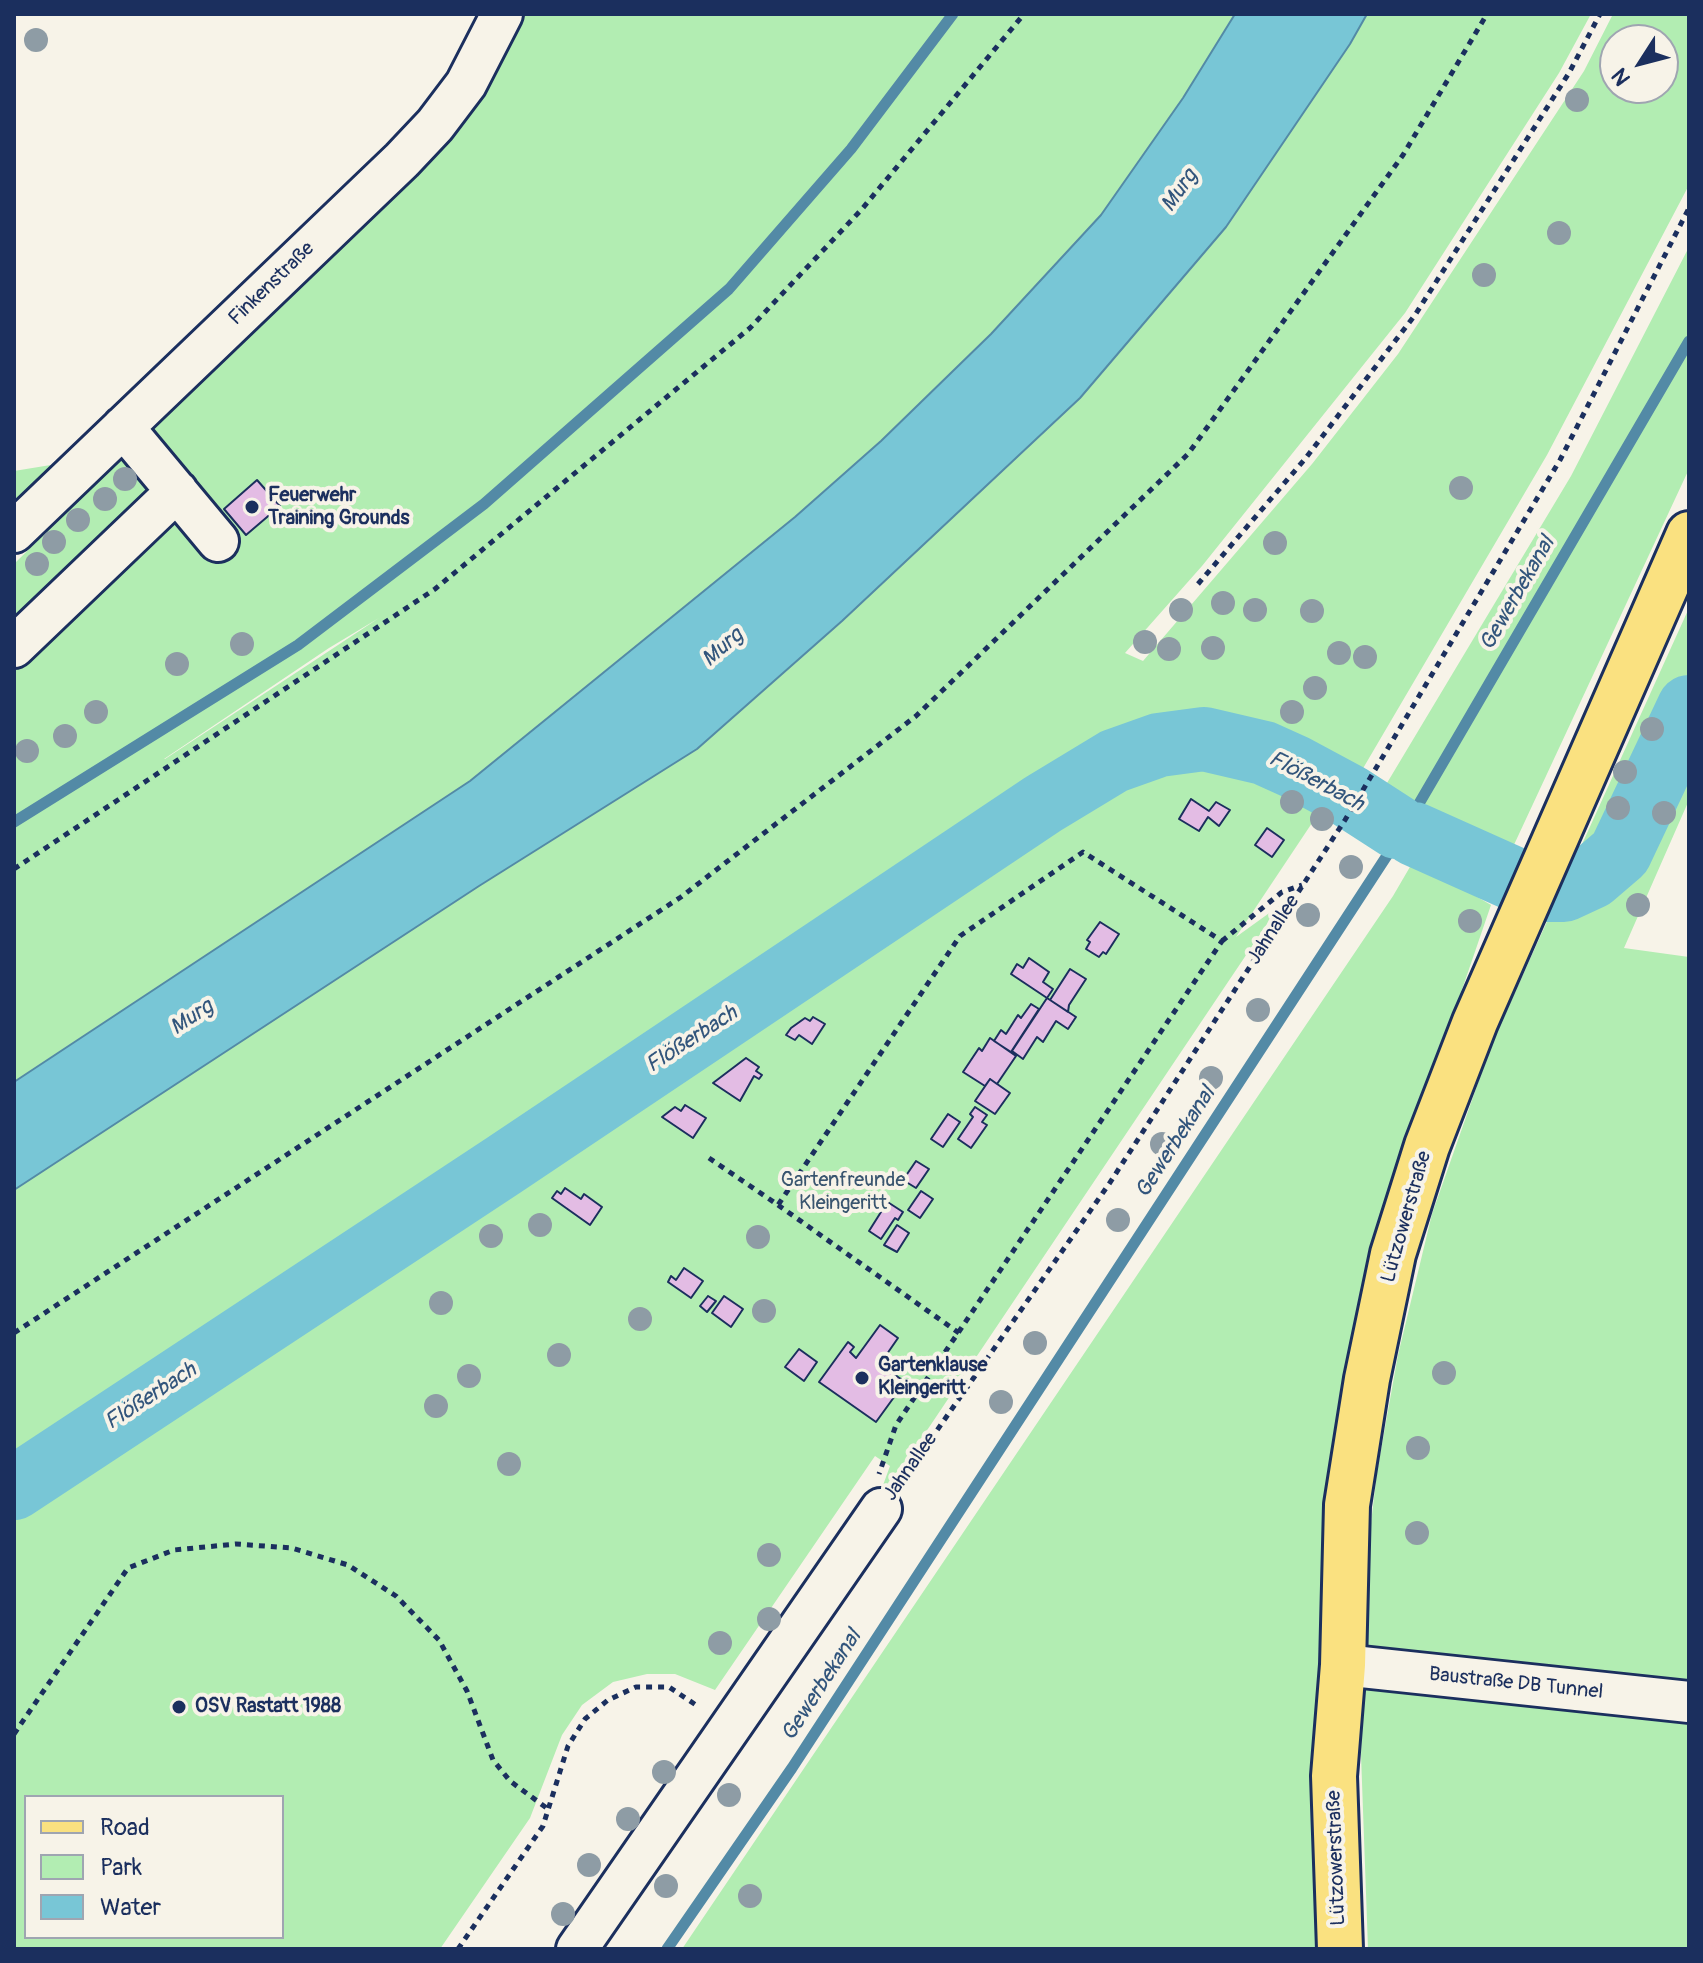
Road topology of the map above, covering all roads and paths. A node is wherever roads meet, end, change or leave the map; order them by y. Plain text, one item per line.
1 (502, 14) edge
2 (1024, 14) edge
3 (1487, 14) edge
4 (1600, 14) edge
5 (1689, 208) edge
6 (123, 427) junction
7 (177, 491) junction
8 (14, 532) edge
9 (1689, 534) edge
10 (218, 541) dead end
11 (1198, 584) dead end
12 (14, 647) edge
13 (14, 869) edge
14 (1303, 885) junction
15 (1222, 941) junction
16 (709, 1158) dead end
17 (778, 1205) junction
18 (14, 1333) edge
19 (959, 1333) junction
20 (881, 1509) junction
21 (1343, 1665) junction
22 (1689, 1702) edge
23 (693, 1703) dead end
24 (14, 1734) edge
25 (548, 1809) junction
26 (458, 1949) edge
27 (577, 1949) edge
28 (1340, 1949) edge

1 - 6 street, Finkenstraße
2 - 13 path
3 - 18 path
4 - 11 path
5 - 14 path, Jahnallee
6 - 7 street
6 - 8 street, Finkenstraße
7 - 10 street
7 - 12 street
9 - 21 main road, Lützowerstraße
14 - 15 path
14 - 20 path, Jahnallee
15 - 17 path
15 - 19 path
16 - 17 path
17 - 19 path
19 - 20 path
20 - 27 street, Jahnallee
21 - 22 street, Baustraße DB Tunnel
21 - 28 main road, Lützowerstraße
23 - 25 path
24 - 25 path
25 - 26 path

